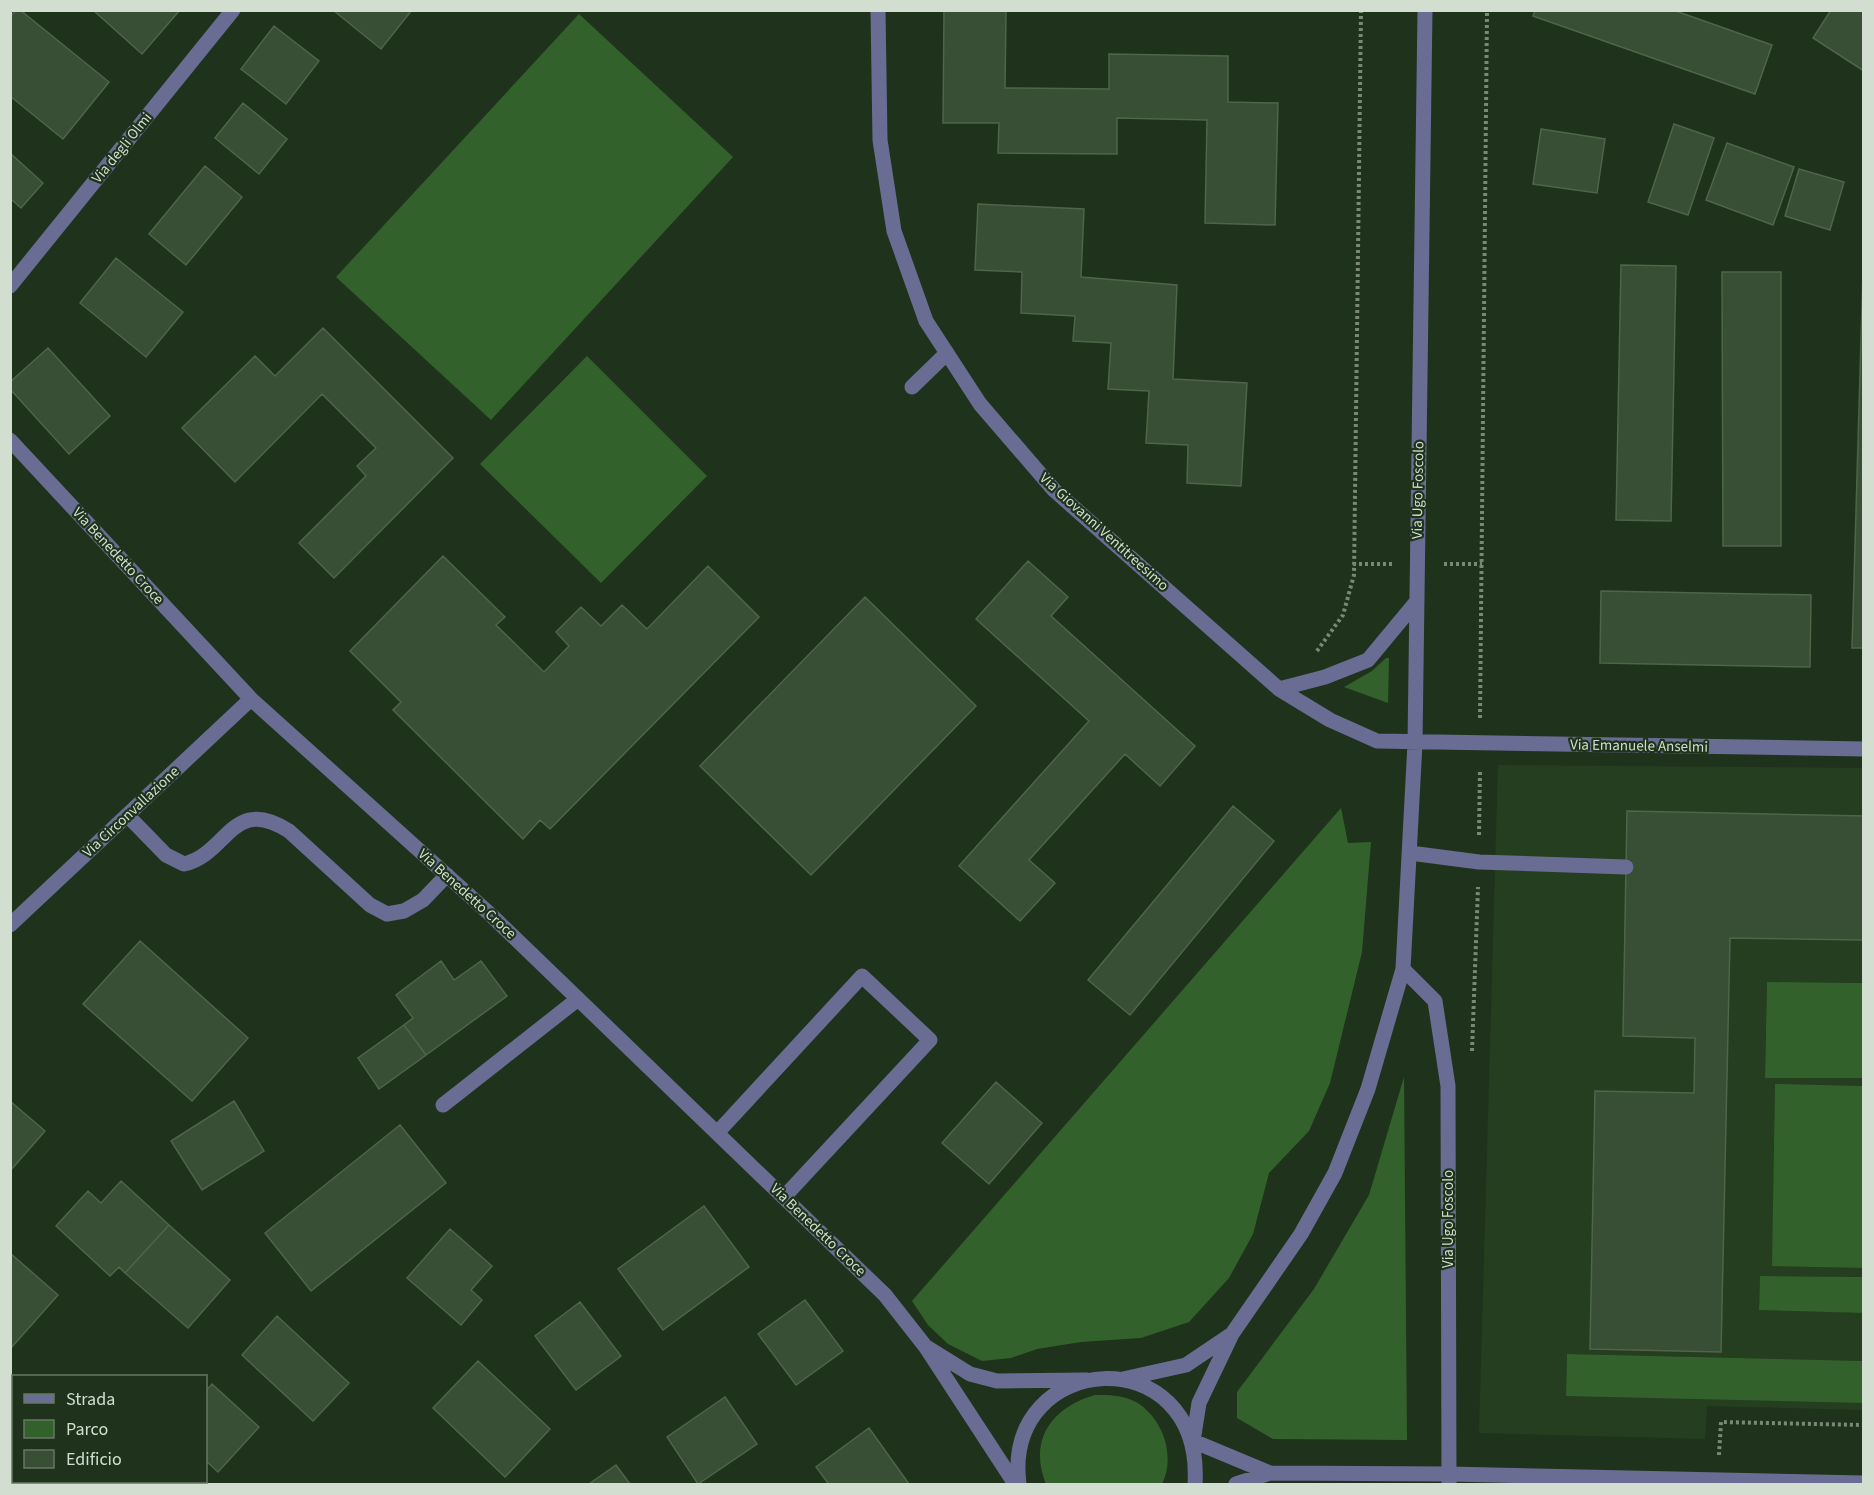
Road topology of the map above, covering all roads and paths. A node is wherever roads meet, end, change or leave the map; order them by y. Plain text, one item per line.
1 (233, 10) edge
2 (878, 10) edge
3 (1361, 10) edge
4 (1425, 10) edge
5 (1487, 10) edge
6 (10, 286) edge
7 (947, 352) junction
8 (912, 387) dead end
9 (10, 440) edge
10 (1417, 601) junction
11 (1279, 689) junction
12 (251, 699) junction
13 (1415, 743) junction
14 (1480, 744) junction
15 (1863, 749) edge
16 (127, 815) junction
17 (1410, 853) junction
18 (1479, 862) junction
19 (1626, 867) dead end
20 (447, 875) junction
21 (10, 925) edge
22 (1403, 969) junction
23 (578, 999) junction
24 (1472, 1056) dead end
25 (443, 1105) dead end
26 (717, 1133) junction
27 (784, 1197) junction
28 (1232, 1334) junction
29 (925, 1346) junction
30 (1121, 1379) junction
31 (1086, 1380) junction
32 (1863, 1425) edge
33 (1193, 1441) junction
34 (1270, 1473) junction
35 (1449, 1479) edge
36 (1718, 1480) junction
37 (1863, 1483) edge
38 (1017, 1485) edge
39 (1195, 1485) edge
40 (1236, 1485) edge

1 - 6 street, Via degli Olmi
2 - 7 street, Via Giovanni Ventitreesimo
3 - 11 path
4 - 10 street, Via Ugo Foscolo
5 - 14 path
7 - 8 street
7 - 11 street, Via Giovanni Ventitreesimo
9 - 12 street, Via Benedetto Croce
10 - 11 street
10 - 13 street, Via Ugo Foscolo
11 - 13 street, Via Giovanni Ventitreesimo
12 - 16 street, Via Circonvallazione
12 - 20 street, Via Benedetto Croce
13 - 14 street, Via Emanuele Anselmi
13 - 17 street, Via Ugo Foscolo
14 - 15 street, Via Emanuele Anselmi
14 - 18 path
16 - 20 street
16 - 21 street, Via Circonvallazione
17 - 18 street
17 - 22 street, Via Ugo Foscolo
18 - 19 street
18 - 24 path
20 - 23 street, Via Benedetto Croce
22 - 28 street, Via Ugo Foscolo
22 - 35 street, Via Ugo Foscolo
23 - 25 street
23 - 26 street, Via Benedetto Croce
26 - 27 street, Via Benedetto Croce
26 - 27 street
27 - 29 street, Via Benedetto Croce
28 - 30 street, Via Ugo Foscolo
28 - 33 street, Via Ugo Foscolo
29 - 31 street, Via Benedetto Croce
29 - 38 street, Via Benedetto Croce
30 - 31 street, Via Benedetto Croce
30 - 33 street
31 - 38 street
32 - 36 path
33 - 34 street
33 - 39 street
34 - 35 street
34 - 40 street
35 - 36 street
36 - 37 street

